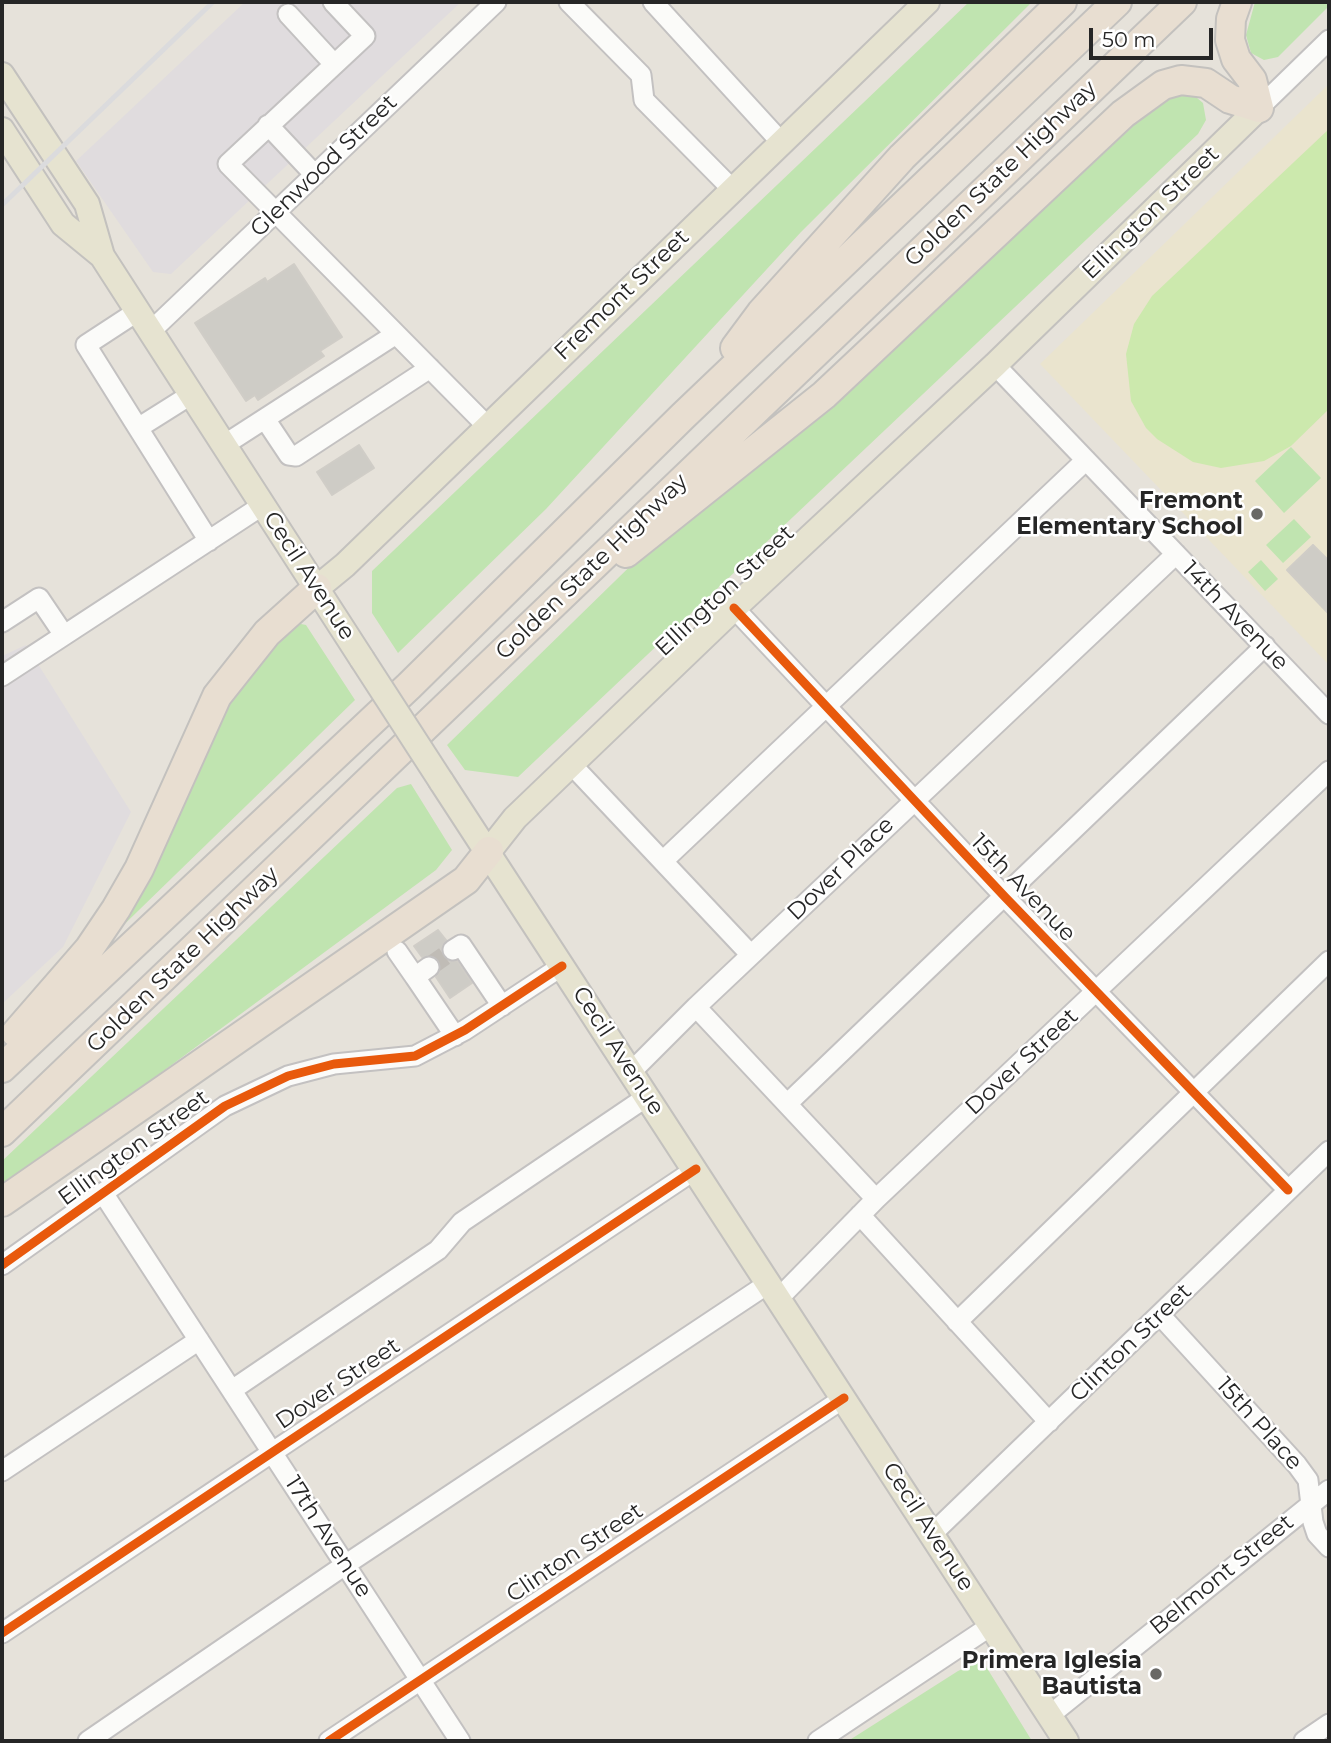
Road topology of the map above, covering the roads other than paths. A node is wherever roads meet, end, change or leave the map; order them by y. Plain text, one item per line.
1 (333, 2) edge
2 (496, 2) edge
3 (569, 2) edge
4 (653, 2) edge
5 (927, 2) edge
6 (1062, 2) edge
7 (1117, 2) edge
8 (1182, 2) edge
9 (1237, 2) edge
10 (288, 15) dead end
11 (1329, 40) edge
12 (334, 64) junction
13 (2, 75) edge
14 (1259, 108) junction
15 (268, 125) junction
16 (5, 141) edge
17 (781, 142) junction
18 (315, 174) junction
19 (732, 190) junction
20 (276, 212) junction
21 (102, 256) junction
22 (145, 321) junction
23 (396, 334) junction
24 (995, 365) junction
25 (430, 368) junction
26 (192, 394) junction
27 (683, 416) junction
28 (265, 419) junction
29 (487, 426) junction
30 (138, 428) junction
31 (224, 445) junction
32 (1086, 460) junction
33 (263, 505) junction
34 (209, 541) junction
35 (1176, 554) junction
36 (317, 588) junction
37 (734, 608) junction
38 (545, 612) junction
39 (2, 622) edge
40 (64, 635) junction
41 (1265, 646) junction
42 (2, 676) edge
43 (826, 708) junction
44 (1329, 714) edge
45 (571, 764) junction
46 (1329, 771) edge
47 (913, 800) junction
48 (489, 851) junction
49 (664, 860) junction
50 (1004, 897) junction
51 (453, 950) dead end
52 (397, 951) dead end
53 (751, 955) junction
54 (1329, 961) edge
55 (562, 966) junction
56 (1096, 991) junction
57 (502, 1006) junction
58 (696, 1007) junction
59 (455, 1036) junction
60 (2, 1049) edge
61 (2, 1068) edge
62 (632, 1072) junction
63 (1193, 1094) junction
64 (648, 1096) junction
65 (787, 1104) junction
66 (2, 1132) edge
67 (1329, 1151) edge
68 (696, 1169) junction
69 (1288, 1190) junction
70 (103, 1193) junction
71 (876, 1199) junction
72 (2, 1202) edge
73 (860, 1215) junction
74 (2, 1265) edge
75 (774, 1291) junction
76 (1160, 1315) junction
77 (957, 1322) junction
78 (199, 1340) junction
79 (232, 1390) junction
80 (844, 1398) junction
81 (1049, 1422) junction
82 (272, 1451) junction
83 (2, 1471) edge
84 (1329, 1490) edge
85 (1311, 1503) junction
86 (932, 1534) junction
87 (1329, 1546) edge
88 (345, 1565) junction
89 (992, 1625) junction
90 (2, 1633) edge
91 (420, 1680) junction
92 (1050, 1715) junction
93 (1329, 1724) edge
94 (88, 1741) edge
95 (329, 1741) edge
96 (460, 1741) edge
97 (818, 1741) edge
98 (1066, 1741) edge
99 (1304, 1741) edge

1 - 12 street
2 - 18 street, Glenwood Street
3 - 19 street
4 - 17 street
5 - 17 main road, Fremont Street
6 - 27 highway
7 - 27 highway, Golden State Highway
8 - 38 highway, Golden State Highway
9 - 14 highway
10 - 12 street
11 - 14 street, Ellington Street
12 - 15 street
13 - 21 main road, Cecil Avenue
14 - 24 main road, Ellington Street
14 - 38 highway
15 - 18 street
15 - 20 street
16 - 21 main road, Cecil Avenue
17 - 19 main road, Fremont Street
18 - 20 street, Glenwood Street
19 - 29 main road, Fremont Street
20 - 22 street, Glenwood Street
20 - 23 street
21 - 22 main road, Cecil Avenue
22 - 26 main road, Cecil Avenue
22 - 30 street, Glenwood Street
23 - 25 street
23 - 28 street
24 - 32 street, 14th Avenue
24 - 37 main road, Ellington Street
25 - 28 street
25 - 29 street
26 - 30 street
26 - 31 main road, Cecil Avenue
27 - 61 highway, Golden State Highway
28 - 31 street
29 - 36 main road, Fremont Street
30 - 34 street
31 - 33 main road, Cecil Avenue
32 - 35 street, 14th Avenue
32 - 43 street
33 - 34 street
33 - 36 main road, Cecil Avenue
34 - 40 street
35 - 41 street, 14th Avenue
35 - 47 street, Dover Place
36 - 48 main road, Cecil Avenue, bridge
36 - 60 highway
37 - 43 street, 15th Avenue
37 - 45 main road, Ellington Street
38 - 66 highway, Golden State Highway
39 - 40 street
40 - 42 street
41 - 44 street, 14th Avenue
41 - 50 street
43 - 47 street, 15th Avenue
43 - 49 street
45 - 48 main road, Ellington Street
45 - 49 street
46 - 56 street, Dover Street
47 - 50 street, 15th Avenue
47 - 53 street, Dover Place
48 - 55 main road, Cecil Avenue
48 - 72 highway
49 - 53 street
50 - 56 street, 15th Avenue
50 - 65 street
51 - 57 street
52 - 59 street
53 - 58 street, Dover Place
54 - 63 street
55 - 57 street, Ellington Street
55 - 62 main road, Cecil Avenue
56 - 63 street, 15th Avenue
56 - 71 street, Dover Street
57 - 59 street, Ellington Street
58 - 62 street, Dover Place
58 - 65 street
59 - 70 street, Ellington Street
62 - 64 main road, Cecil Avenue
63 - 69 street, 15th Avenue
63 - 77 street
64 - 68 main road, Cecil Avenue
64 - 79 street
65 - 71 street
67 - 69 street, Clinton Street
68 - 75 main road, Cecil Avenue
68 - 82 street, Dover Street
69 - 76 street, Clinton Street
70 - 74 street, Ellington Street
70 - 78 street, 17th Avenue
71 - 73 street, Dover Street
73 - 75 street, Dover Street
73 - 77 street
75 - 80 main road, Cecil Avenue
75 - 88 street, Dover Street
76 - 81 street, Clinton Street
76 - 85 street, 15th Place
77 - 81 street
78 - 79 street, 17th Avenue
78 - 83 street
79 - 82 street, 17th Avenue
80 - 86 main road, Cecil Avenue
80 - 91 street, Clinton Street
81 - 86 street, Clinton Street
82 - 88 street, 17th Avenue
82 - 90 street, Dover Street
84 - 85 street, Belmont Street
85 - 87 street, 15th Place
85 - 92 street, Belmont Street
86 - 89 main road, Cecil Avenue
88 - 91 street, 17th Avenue
88 - 94 street, Dover Street
89 - 92 main road, Cecil Avenue
89 - 97 street
91 - 95 street, Clinton Street
91 - 96 street, 17th Avenue
92 - 98 main road, Cecil Avenue
93 - 99 street

